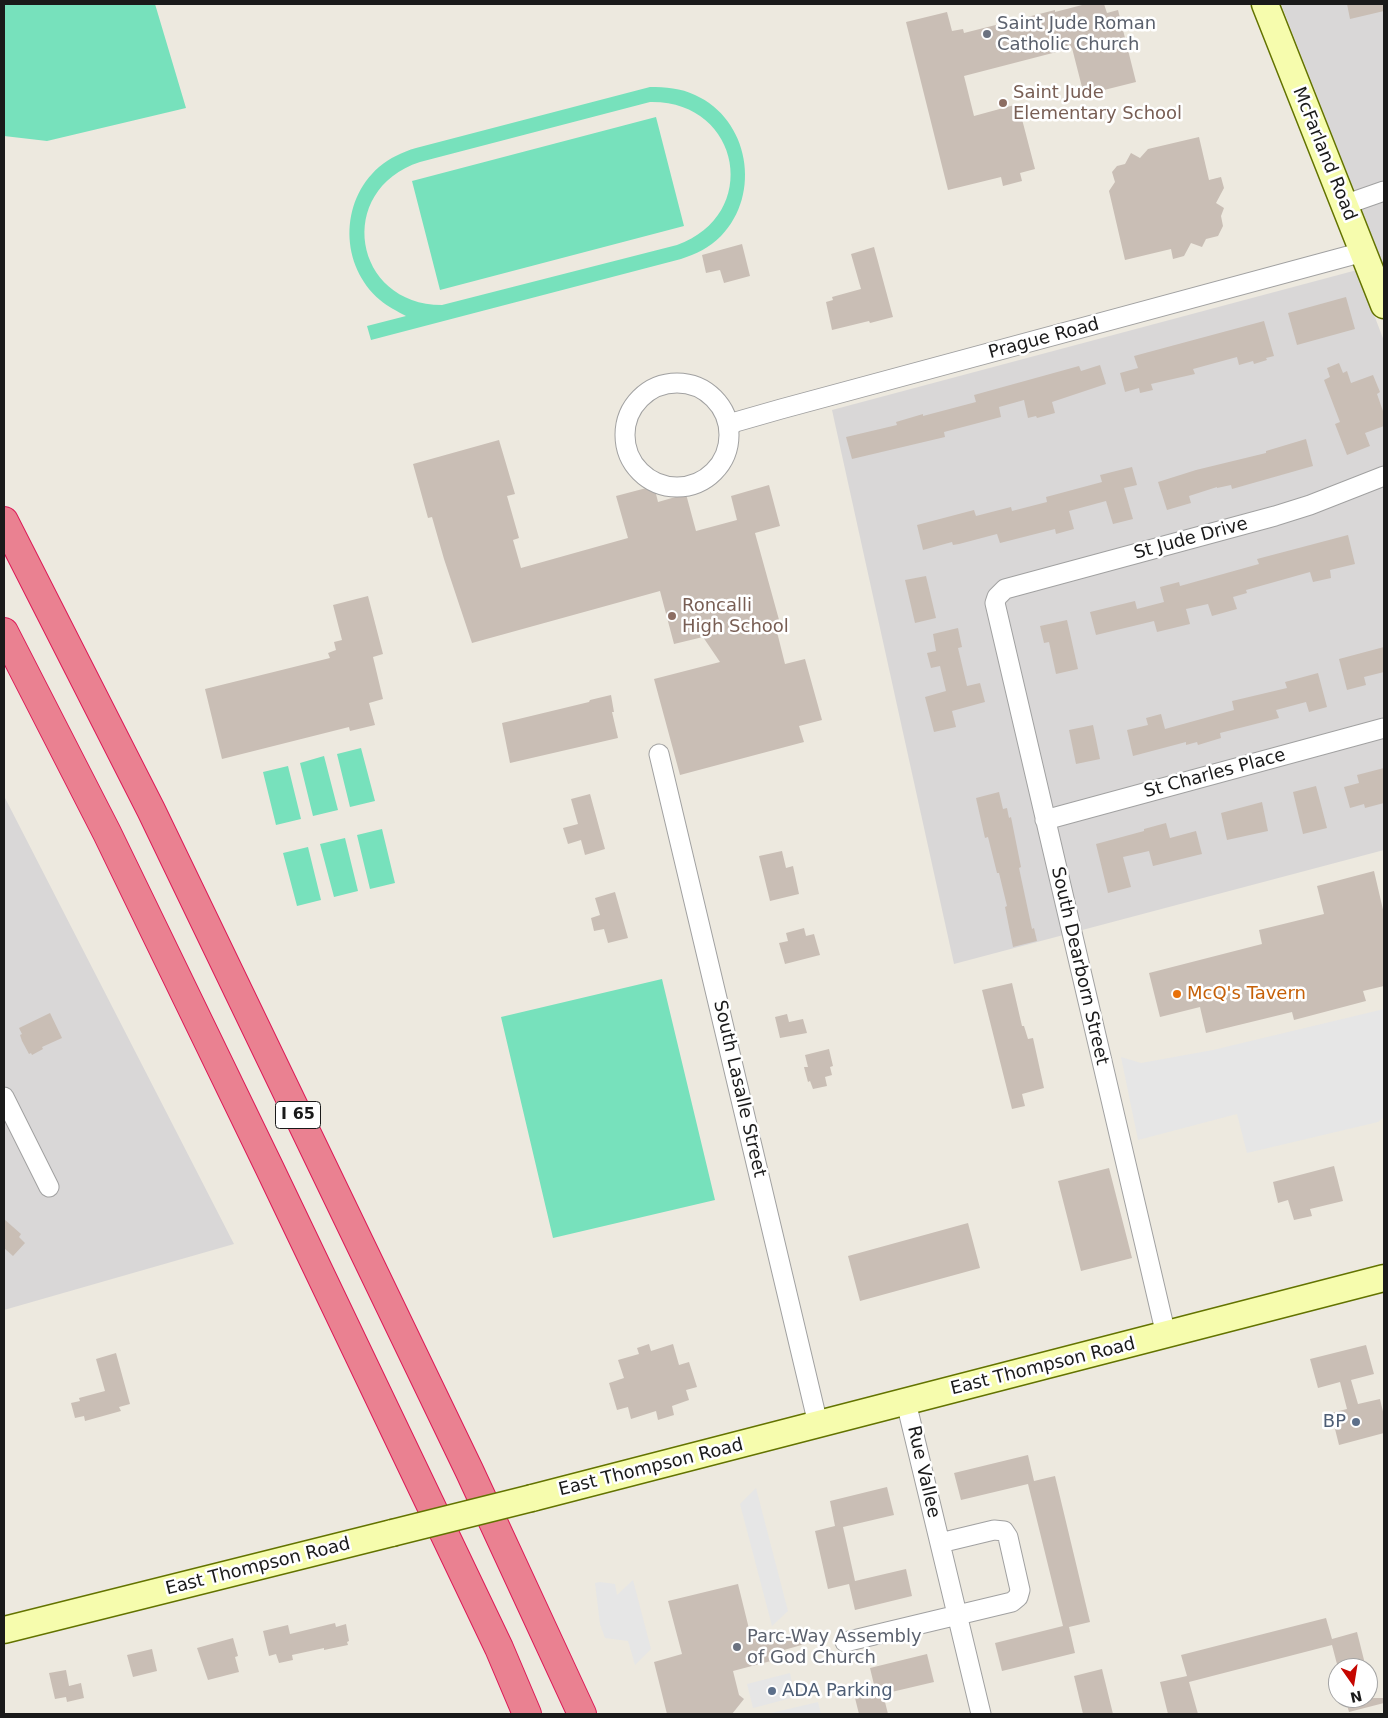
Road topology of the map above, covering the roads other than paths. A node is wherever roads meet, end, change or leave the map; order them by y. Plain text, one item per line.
1 (1265, 4) edge
2 (1384, 191) edge
3 (1344, 204) junction
4 (1363, 252) junction
5 (1384, 304) edge
6 (730, 430) junction
7 (1384, 476) edge
8 (4, 521) edge
9 (997, 596) joint
10 (4, 632) edge
11 (1384, 728) edge
12 (659, 754) dead end
13 (1045, 820) junction
14 (4, 1096) edge
15 (48, 1187) dead end
16 (1384, 1278) edge
17 (1166, 1335) junction
18 (906, 1402) junction
19 (818, 1424) junction
20 (940, 1543) junction
21 (957, 1616) junction
22 (4, 1630) edge
23 (844, 1642) dead end
24 (528, 1714) edge
25 (582, 1714) edge
26 (981, 1714) edge

1 - 3 main road, McFarland Road
2 - 3 street
3 - 4 main road, McFarland Road
4 - 5 main road, McFarland Road
4 - 6 street, Prague Road
6 - 6 street
7 - 9 street, St Jude Drive
8 - 25 highway, I 65
9 - 13 street, South Dearborn Street
10 - 24 highway, I 65
11 - 13 street, St Charles Place
12 - 19 street, South Lasalle Street
13 - 17 street, South Dearborn Street
14 - 15 street
16 - 17 main road, East Thompson Road
17 - 18 main road, East Thompson Road
18 - 19 main road, East Thompson Road
18 - 20 street, Rue Vallee
19 - 22 main road, East Thompson Road, bridge
20 - 21 street, Rue Vallee
20 - 21 street, Rue Vallee
21 - 23 street, Rue Vallee
21 - 26 street, Rue Vallee

